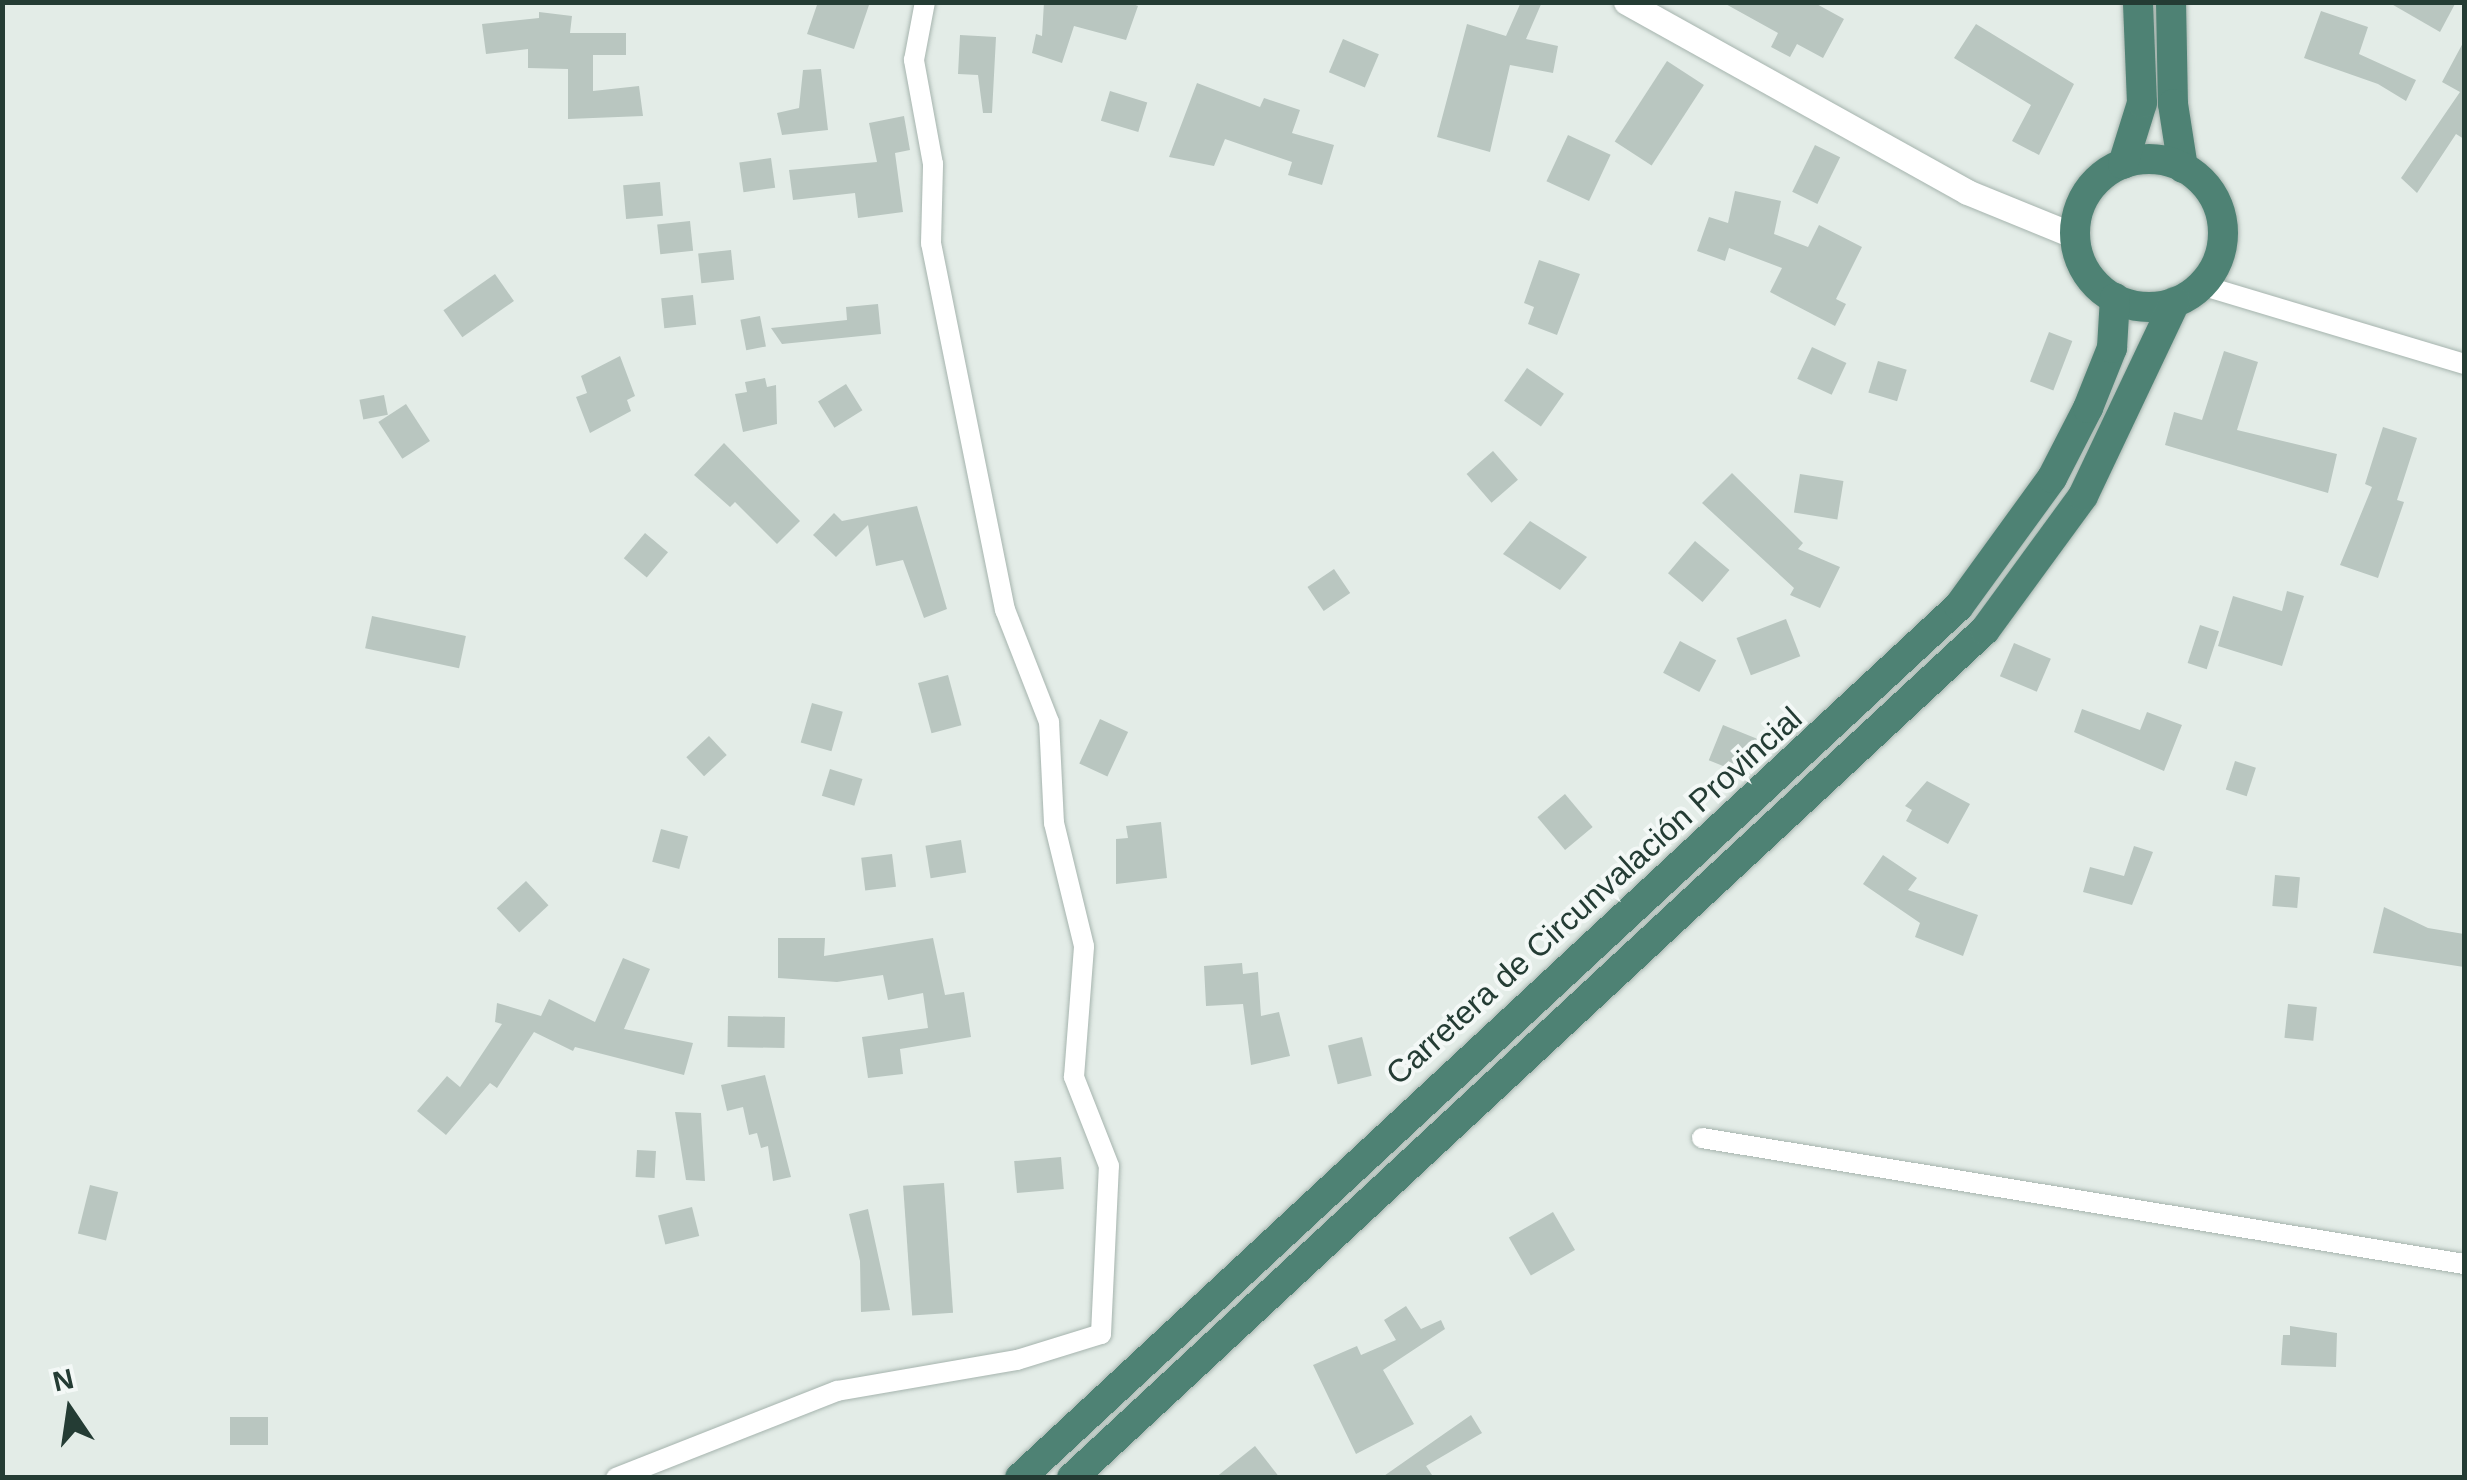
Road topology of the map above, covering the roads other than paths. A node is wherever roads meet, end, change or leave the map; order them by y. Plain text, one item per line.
1 (925, 2) edge
2 (1626, 2) edge
3 (2138, 2) edge
4 (2172, 2) edge
5 (2123, 164) junction
6 (2183, 168) junction
7 (2075, 236) junction
8 (2188, 293) junction
9 (2115, 298) junction
10 (2464, 364) edge
11 (1702, 1138) dead end
12 (2464, 1264) edge
13 (616, 1478) edge
14 (1020, 1478) edge
15 (1072, 1478) edge

1 - 13 street
2 - 7 street
3 - 5 highway
4 - 6 highway
5 - 6 highway
5 - 7 highway
6 - 8 highway
7 - 9 highway
8 - 9 highway
8 - 10 street
8 - 15 highway
9 - 14 highway, Carretera de Circunvalación Provincial
11 - 12 street

